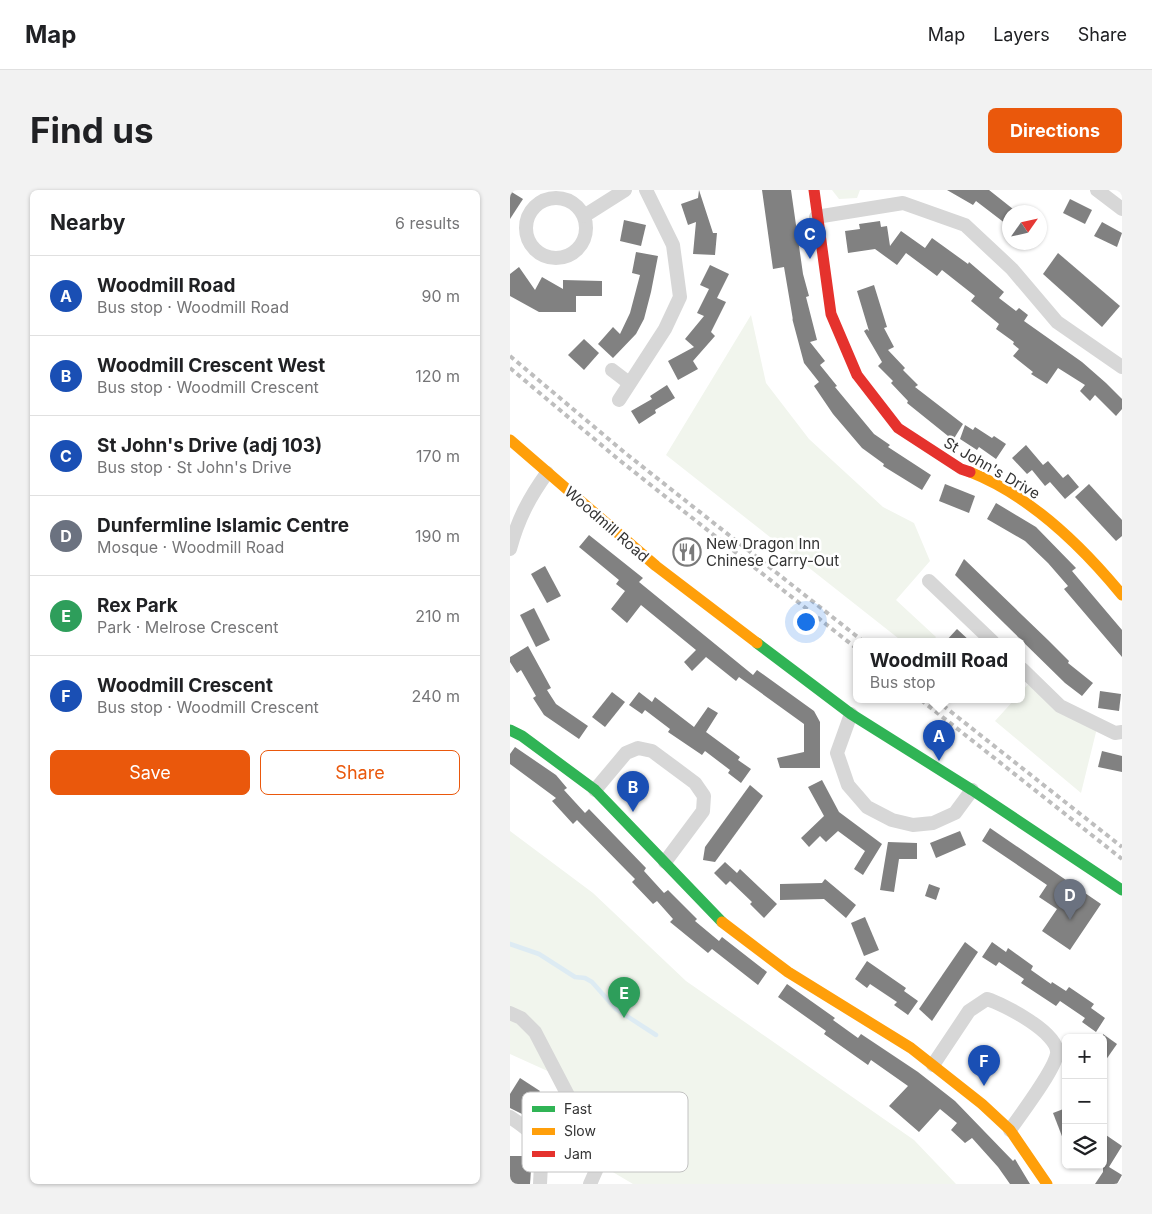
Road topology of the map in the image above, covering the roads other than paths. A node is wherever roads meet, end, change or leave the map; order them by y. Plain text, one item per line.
1 (625, 190) edge
2 (646, 190) edge
3 (814, 190) edge
4 (1097, 190) edge
5 (1122, 209) edge
6 (584, 216) junction
7 (816, 217) junction
8 (1122, 367) edge
9 (612, 370) dead end
10 (630, 384) junction
11 (619, 400) dead end
12 (510, 440) edge
13 (547, 473) junction
14 (510, 549) edge
15 (929, 581) dead end
16 (1122, 595) edge
17 (989, 638) edge
18 (1025, 673) edge
19 (851, 714) junction
20 (510, 730) edge
21 (1122, 732) edge
22 (595, 790) junction
23 (972, 790) junction
24 (665, 862) junction
25 (1122, 890) edge
26 (510, 1013) edge
27 (933, 1065) junction
28 (566, 1092) edge
29 (510, 1117) edge
30 (522, 1125) edge
31 (1010, 1130) junction
32 (595, 1172) edge
33 (590, 1184) edge
34 (1048, 1184) edge

1 - 6 street
2 - 10 street
3 - 7 street, St John's Drive
4 - 5 street
6 - 6 street
7 - 8 street
7 - 16 street, St John's Drive
9 - 10 street
10 - 11 street
12 - 13 street, Woodmill Road
13 - 14 street
13 - 19 street, Woodmill Road
15 - 17 street
18 - 21 street
19 - 23 street, Woodmill Road
19 - 23 street
20 - 22 street
22 - 24 street
22 - 24 street
23 - 25 street, Woodmill Road
24 - 27 street
26 - 28 street
27 - 31 street
27 - 31 street
29 - 30 street
31 - 34 street
32 - 33 street

